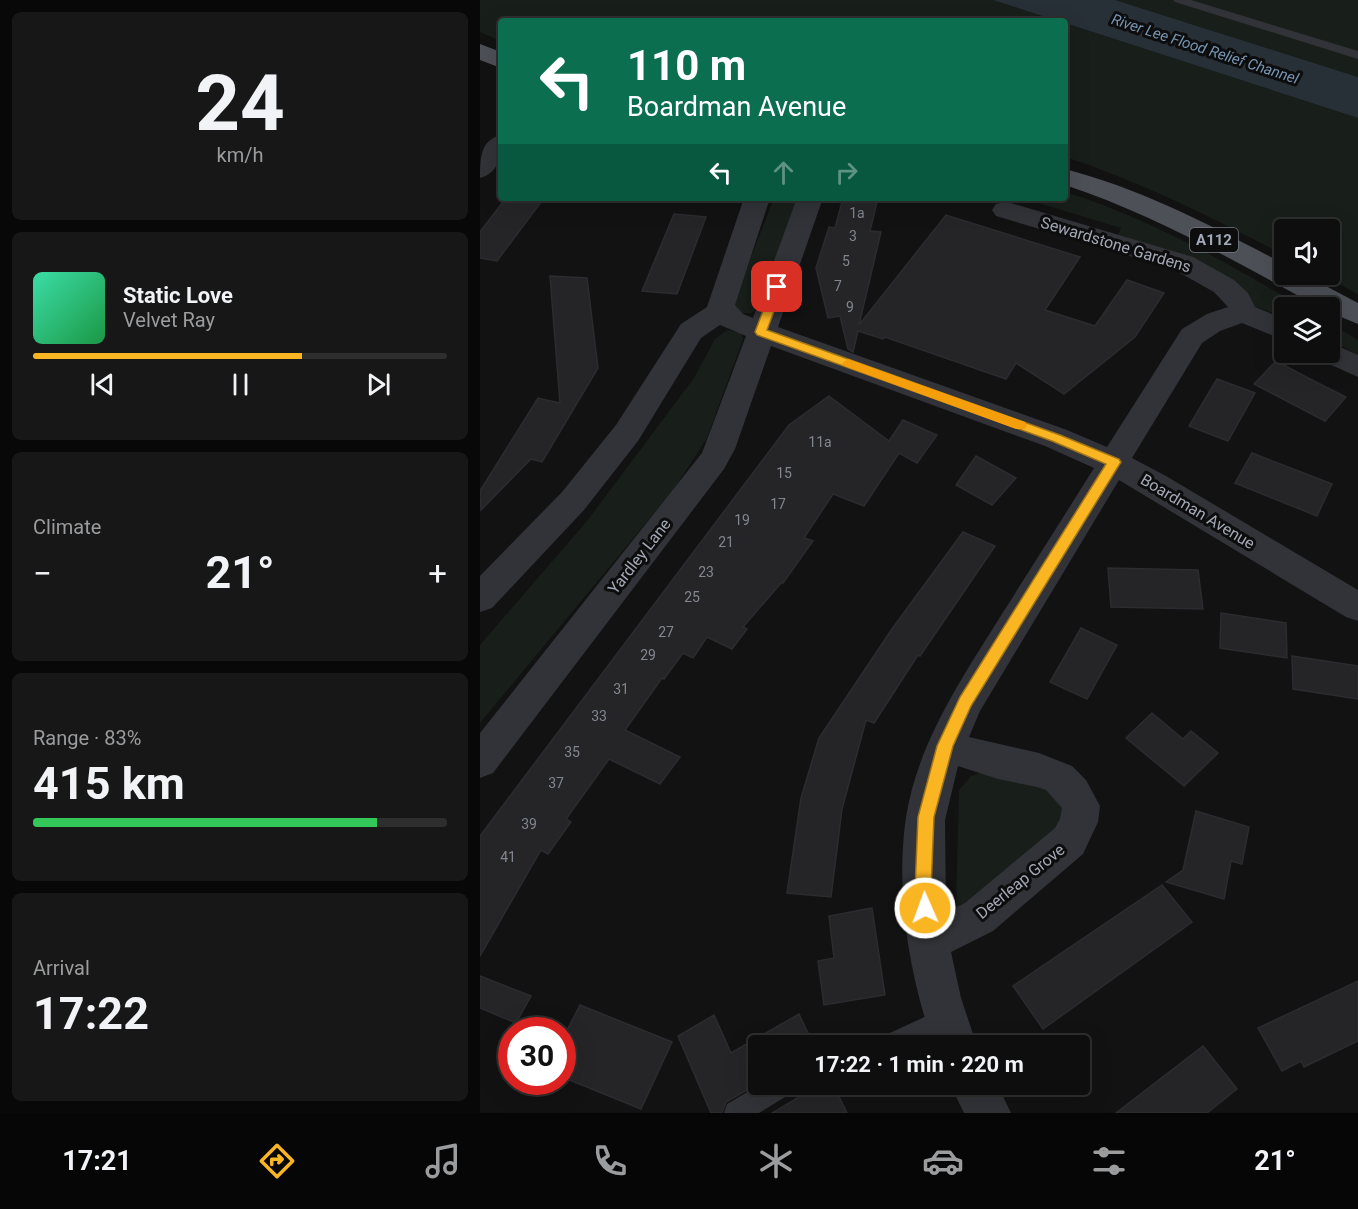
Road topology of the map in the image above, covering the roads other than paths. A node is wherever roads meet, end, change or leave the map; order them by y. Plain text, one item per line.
1 (1179, 0) edge
2 (480, 51) edge
3 (1358, 55) edge
4 (498, 60) edge
5 (498, 146) edge
6 (480, 170) edge
7 (1068, 178) edge
8 (756, 201) edge
9 (809, 201) edge
10 (1005, 210) dead end
11 (721, 311) junction
12 (1245, 314) junction
13 (1358, 315) edge
14 (1274, 326) edge
15 (761, 332) junction
16 (1340, 358) edge
17 (1358, 367) edge
18 (1114, 462) junction
19 (480, 598) edge
20 (1358, 607) edge
21 (945, 746) junction
22 (480, 761) edge
23 (928, 942) junction
24 (951, 1032) edge
25 (766, 1095) edge
26 (978, 1095) edge
27 (736, 1113) edge
28 (989, 1113) edge

1 - 3 lane
2 - 4 main road
5 - 6 street
7 - 13 main road, A112
8 - 11 street
9 - 15 street, Yardley Lane
10 - 12 street, Sewardstone Gardens
11 - 15 street
11 - 19 street
12 - 14 street
12 - 18 street
15 - 18 street, Boardman Avenue
15 - 22 street, Yardley Lane
16 - 17 street
18 - 20 street, Boardman Avenue
18 - 21 street
21 - 23 street
21 - 23 street, Deerleap Grove
23 - 24 street
25 - 27 lane
26 - 28 street

